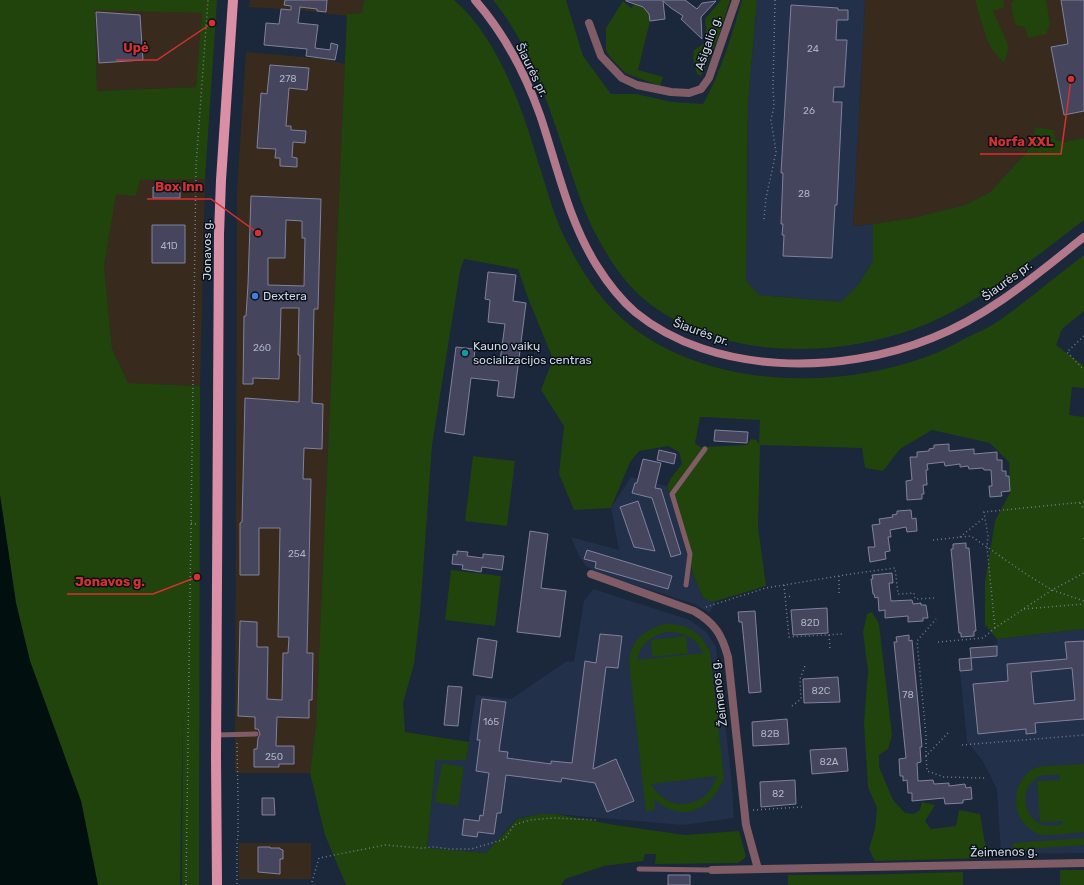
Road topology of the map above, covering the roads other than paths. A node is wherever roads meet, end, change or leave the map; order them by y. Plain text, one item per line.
1 (233, 0) edge
2 (475, 0) edge
3 (736, 0) edge
4 (589, 23) dead end
5 (1084, 237) edge
6 (705, 449) dead end
7 (591, 574) dead end
8 (686, 585) dead end
9 (256, 734) dead end
10 (217, 735) junction
11 (1084, 863) edge
12 (639, 869) dead end
13 (758, 869) junction
14 (712, 870) joint
15 (217, 885) edge

1 - 10 main road, Jonavos g.
2 - 5 main road, Šiaurės pr.
3 - 4 street, Ašigalio g.
6 - 8 lane
7 - 13 street, Žeimenos g.
9 - 10 lane
10 - 15 main road, Jonavos g.
11 - 13 street, Žeimenos g.
12 - 14 lane
13 - 14 street, Žeimenos g.

